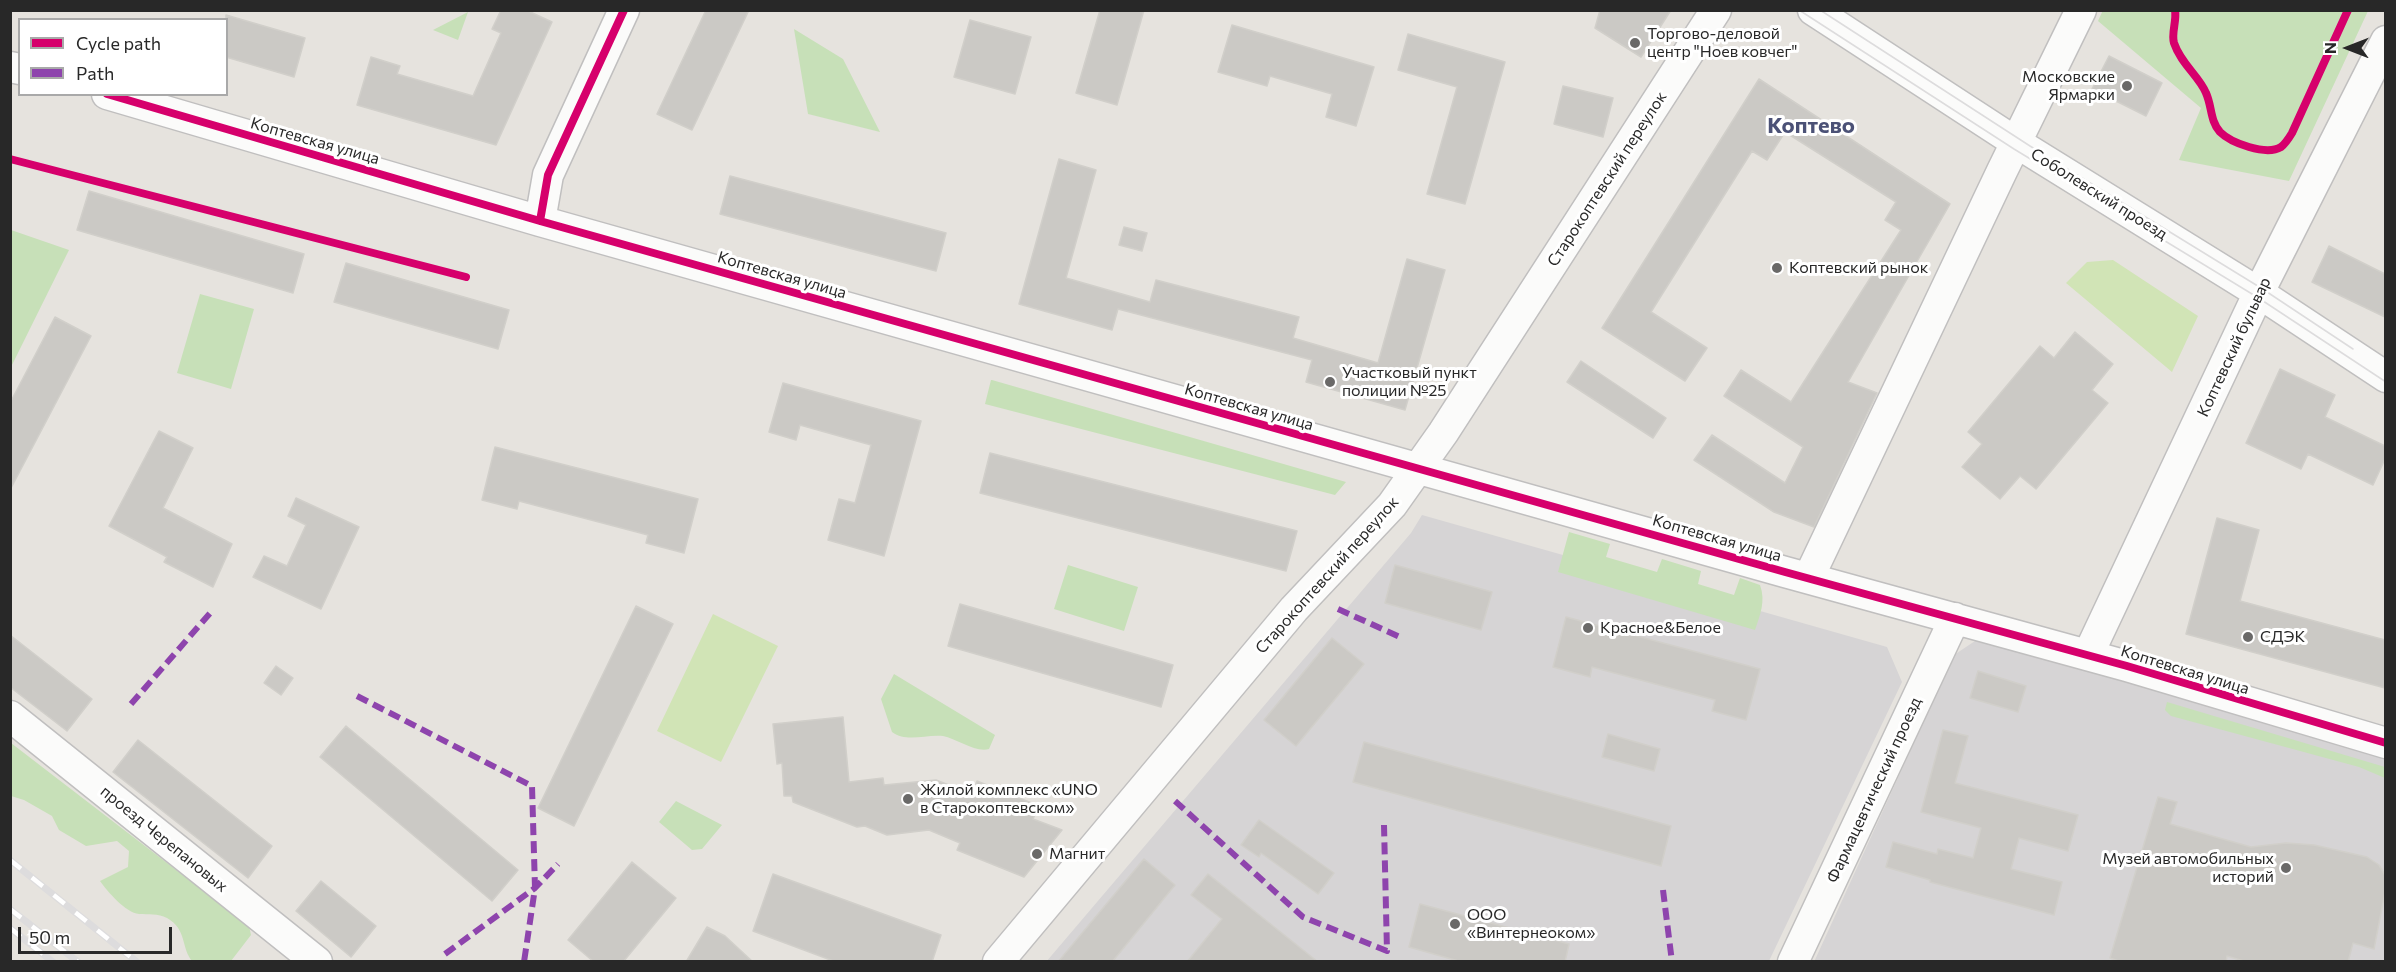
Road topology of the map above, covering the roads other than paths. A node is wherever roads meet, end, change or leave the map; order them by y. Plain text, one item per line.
1 (624, 10) edge
2 (1716, 10) edge
3 (1813, 10) edge
4 (2081, 10) edge
5 (2385, 41) edge
6 (114, 96) edge
7 (2017, 143) junction
8 (540, 221) junction
9 (2259, 293) junction
10 (2385, 377) edge
11 (1418, 468) junction
12 (1809, 577) junction
13 (1955, 618) junction
14 (2088, 655) junction
15 (10, 716) edge
16 (2385, 743) edge
17 (317, 962) edge
18 (998, 962) edge
19 (1793, 962) edge

1 - 8 street
2 - 11 street, Старокоптевский переулок
3 - 7 street, Соболевский проезд
4 - 7 street
5 - 9 street, Коптевский бульвар
6 - 8 street, Коптевская улица
7 - 9 street, Соболевский проезд
7 - 12 street
8 - 11 street, Коптевская улица
9 - 10 street, Соболевский проезд
9 - 14 street, Коптевский бульвар
11 - 12 street, Коптевская улица
11 - 18 street, Старокоптевский переулок
12 - 13 street, Коптевская улица
13 - 14 street, Коптевская улица
13 - 19 street, Фармацевтический проезд
14 - 16 street, Коптевская улица
15 - 17 street, проезд Черепановых

